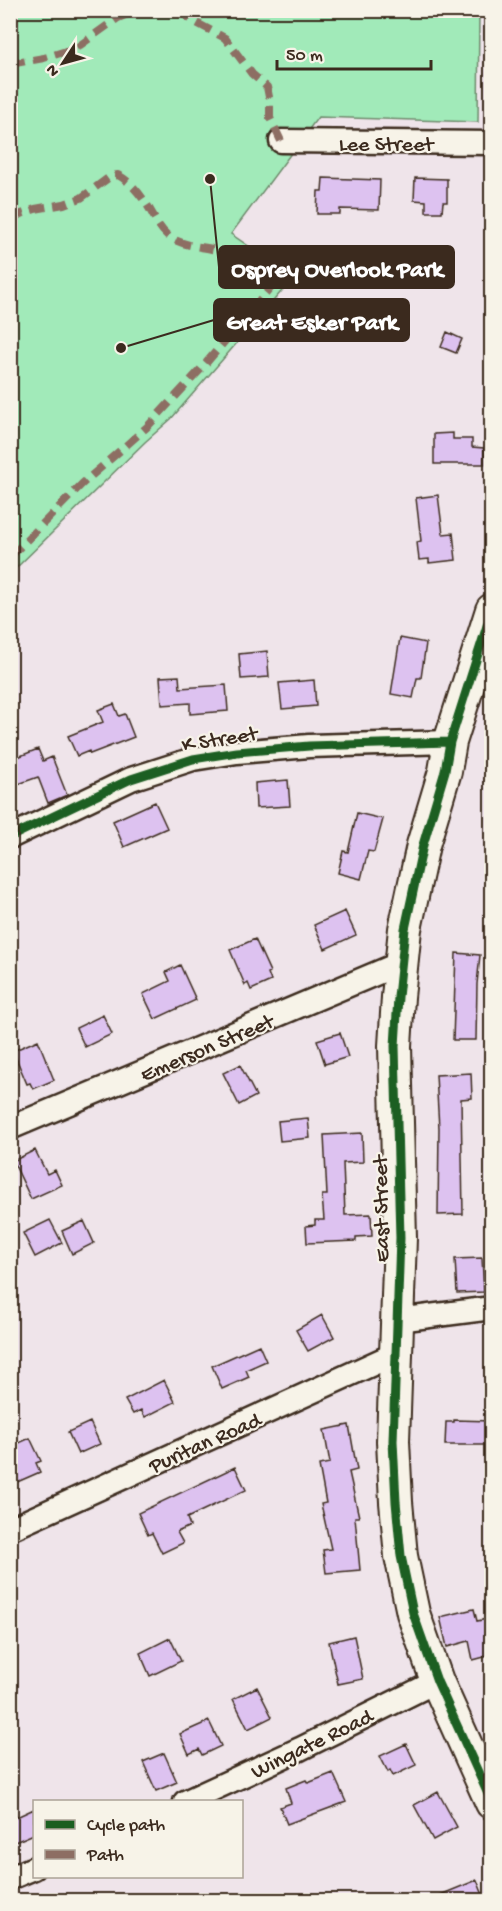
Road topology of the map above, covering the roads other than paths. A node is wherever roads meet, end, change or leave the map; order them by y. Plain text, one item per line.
1 (281, 141) dead end
2 (492, 143) edge
3 (492, 610) edge
4 (450, 742) junction
5 (10, 837) edge
6 (401, 963) junction
7 (10, 1128) edge
8 (492, 1308) edge
9 (398, 1320) junction
10 (397, 1353) junction
11 (10, 1529) edge
12 (437, 1681) junction
13 (189, 1800) edge
14 (492, 1803) edge
15 (33, 1868) edge
16 (10, 1878) edge

1 - 2 street, Lee Street
3 - 4 street, East Street
4 - 5 street, K Street
4 - 6 street, East Street
6 - 7 street, Emerson Street
6 - 9 street, East Street
8 - 9 street
9 - 10 street, East Street
10 - 11 street, Puritan Road
10 - 12 street, East Street
12 - 13 street, Wingate Road
12 - 14 street, East Street
15 - 16 street

